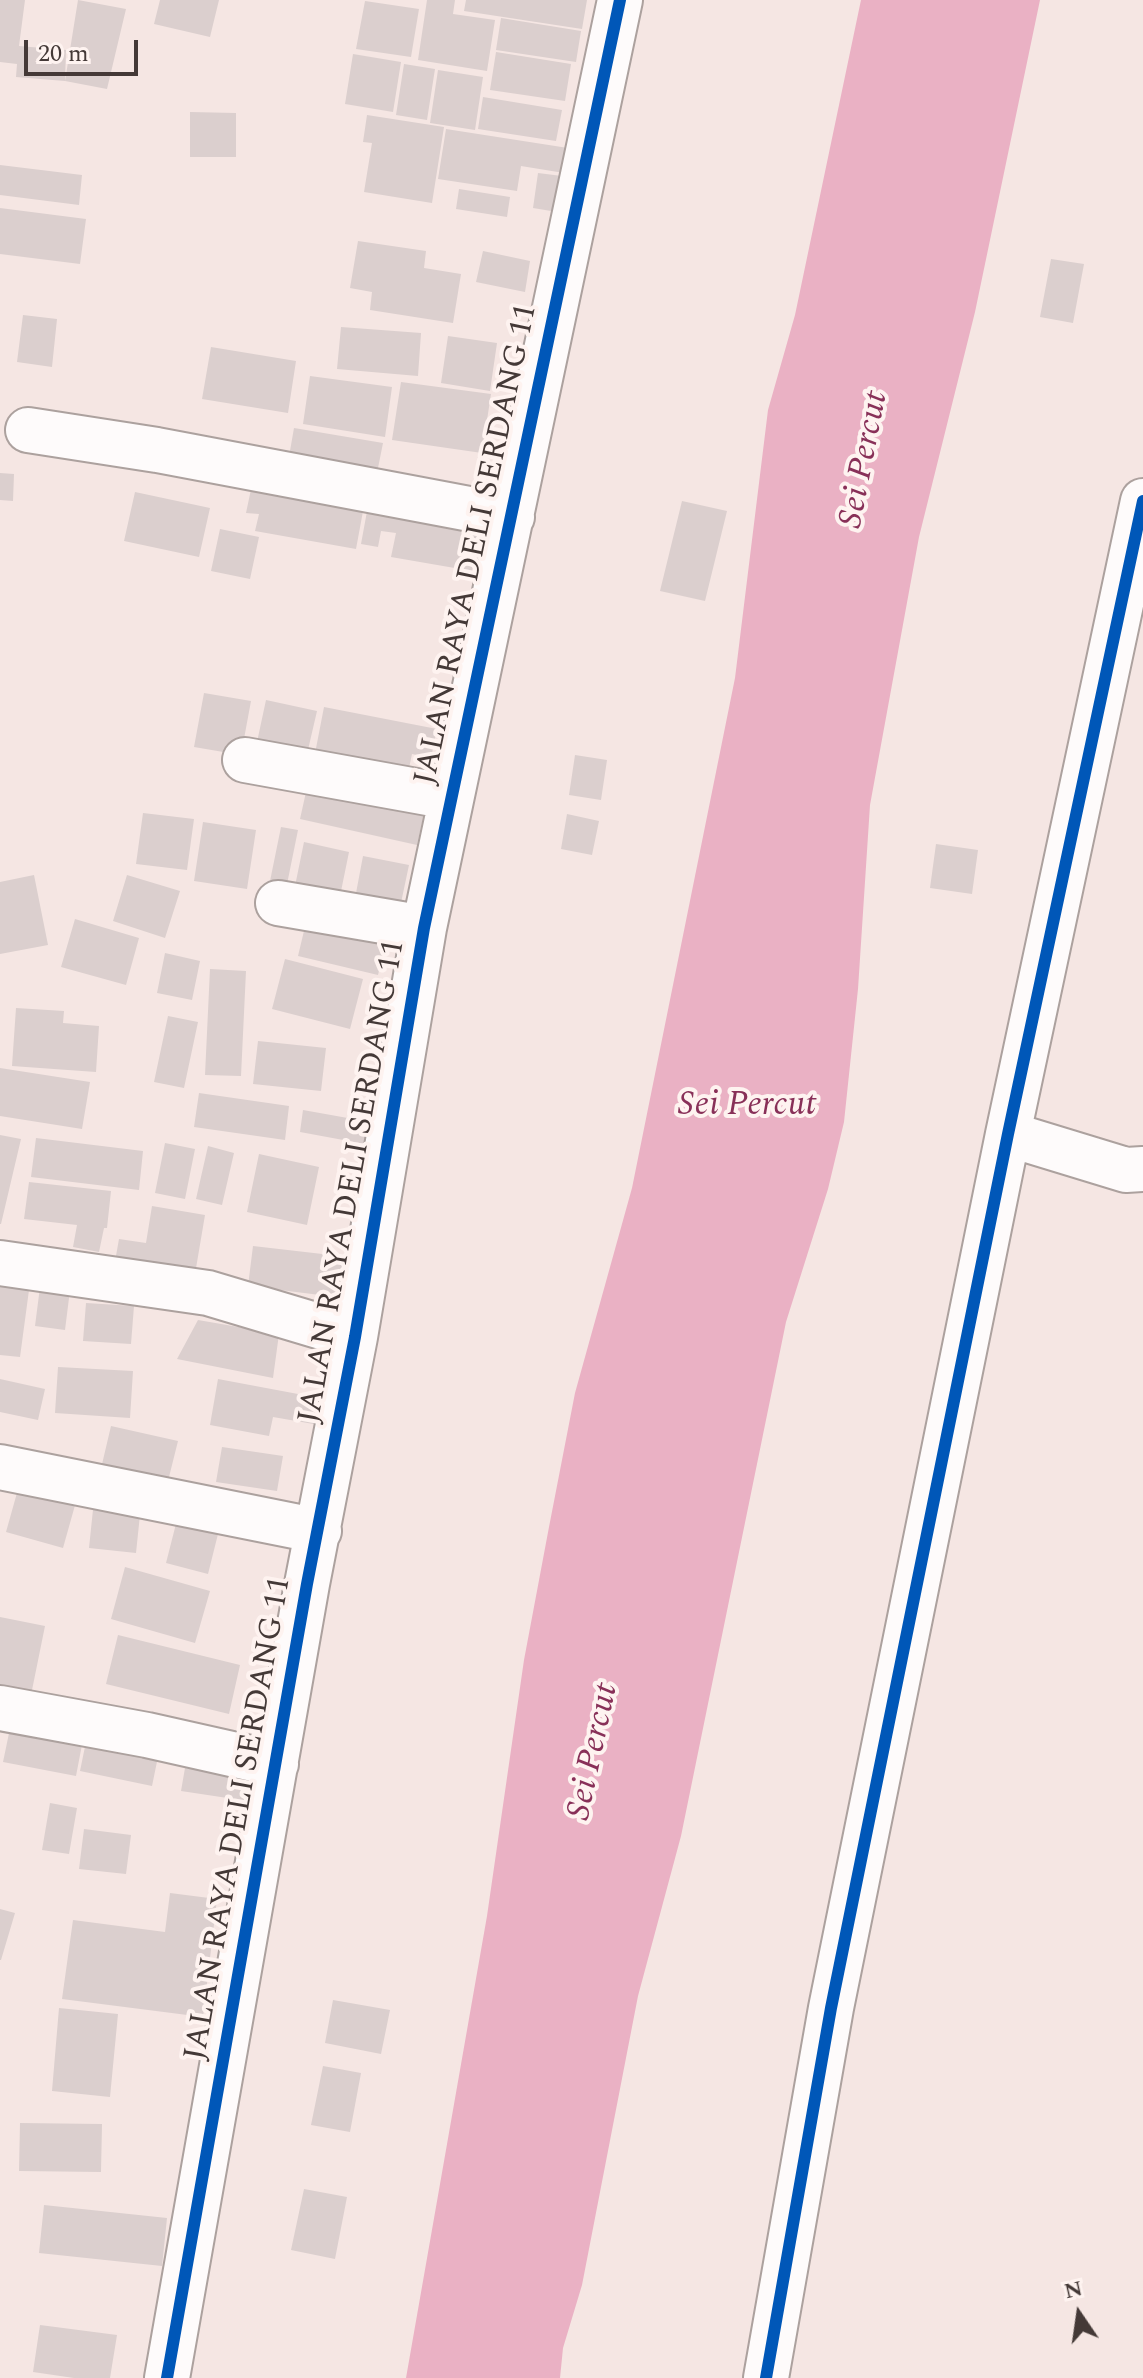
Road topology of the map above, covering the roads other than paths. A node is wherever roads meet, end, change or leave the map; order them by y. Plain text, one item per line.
1 (620, 0) edge
2 (28, 430) dead end
3 (1143, 501) edge
4 (512, 517) junction
5 (245, 760) dead end
6 (450, 797) junction
7 (278, 903) dead end
8 (424, 928) junction
9 (1008, 1134) junction
10 (1143, 1169) edge
11 (0, 1263) edge
12 (355, 1337) junction
13 (0, 1467) edge
14 (319, 1531) junction
15 (0, 1708) edge
16 (276, 1764) junction
17 (167, 2378) edge
18 (766, 2378) edge

1 - 4 street, JALAN RAYA DELI SERDANG 11
2 - 4 street
3 - 9 street
4 - 6 street, JALAN RAYA DELI SERDANG 11
5 - 6 street
6 - 8 street, JALAN RAYA DELI SERDANG 11
7 - 8 street
8 - 12 street, JALAN RAYA DELI SERDANG 11
9 - 10 street
9 - 18 street
11 - 12 street
12 - 14 street, JALAN RAYA DELI SERDANG 11
13 - 14 street
14 - 16 street, JALAN RAYA DELI SERDANG 11
15 - 16 street
16 - 17 street, JALAN RAYA DELI SERDANG 11

